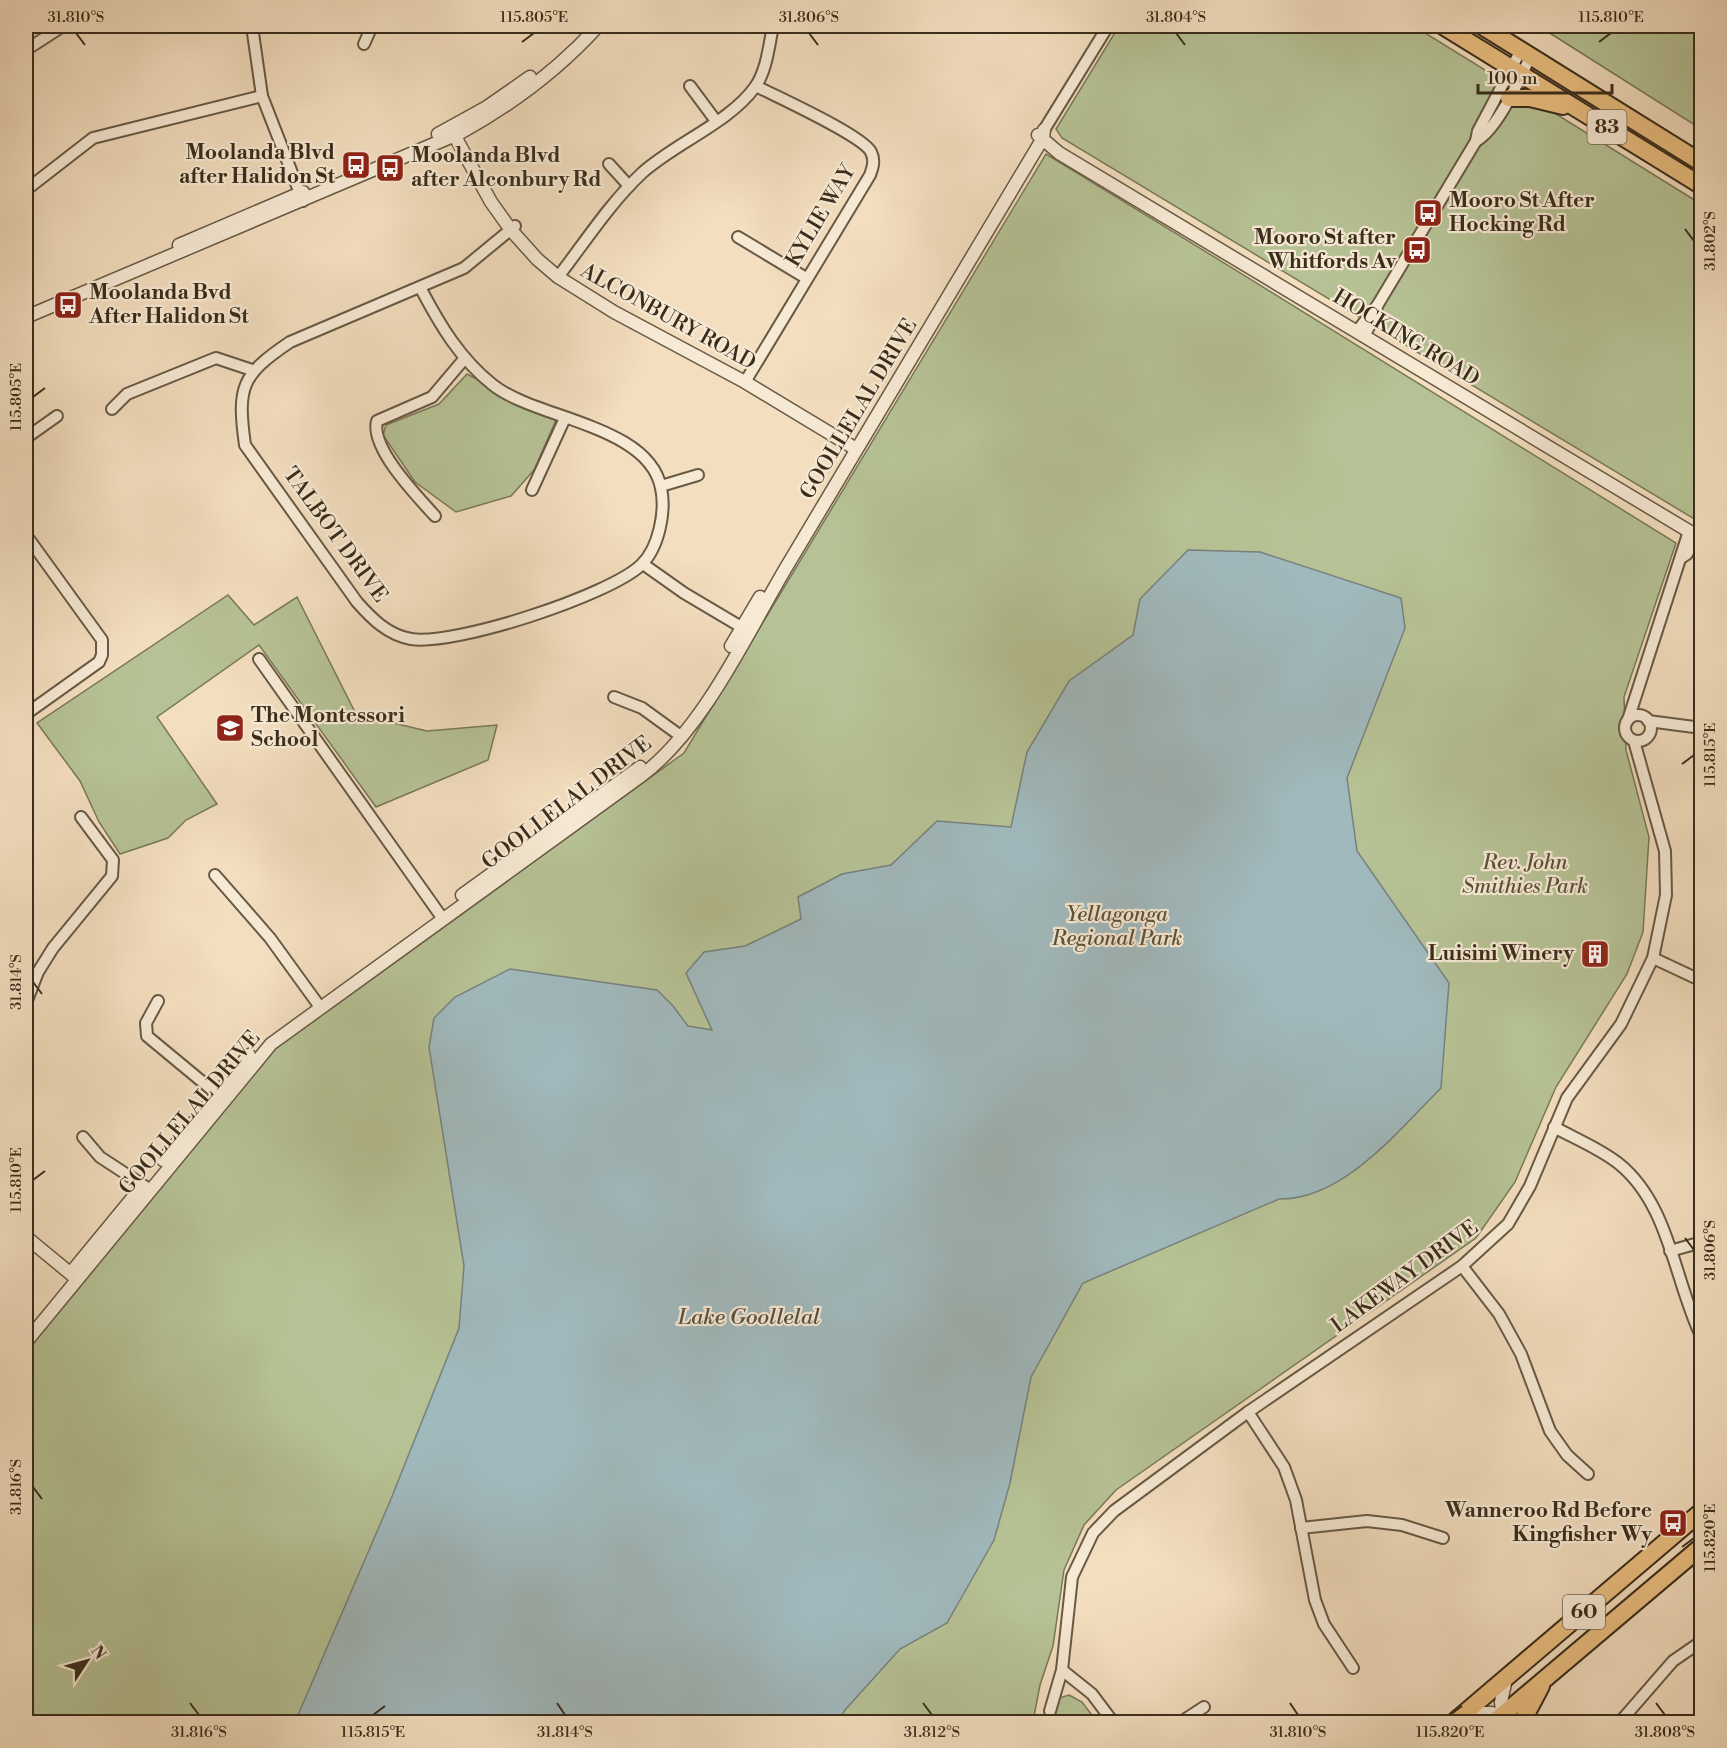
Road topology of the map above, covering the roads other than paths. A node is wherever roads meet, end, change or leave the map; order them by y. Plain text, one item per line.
1 (63, 26) edge
2 (252, 26) edge
3 (372, 26) edge
4 (587, 26) edge
5 (598, 26) edge
6 (773, 26) edge
7 (1108, 26) edge
8 (1443, 26) edge
9 (1482, 26) edge
10 (364, 44) dead end
11 (26, 50) edge
12 (1526, 52) junction
13 (1517, 71) junction
14 (690, 86) dead end
15 (756, 86) junction
16 (262, 96) junction
17 (1509, 98) junction
18 (1581, 111) junction
19 (716, 120) junction
20 (455, 130) junction
21 (1040, 138) junction
22 (1476, 141) junction
23 (1701, 163) edge
24 (609, 164) dead end
25 (629, 186) junction
26 (1701, 186) edge
27 (26, 190) edge
28 (301, 197) junction
29 (513, 228) junction
30 (738, 237) dead end
31 (560, 275) junction
32 (806, 278) junction
33 (421, 288) junction
34 (26, 310) edge
35 (26, 317) edge
36 (1360, 333) junction
37 (465, 358) junction
38 (252, 370) junction
39 (746, 379) junction
40 (112, 409) dead end
41 (57, 416) dead end
42 (565, 418) junction
43 (26, 438) edge
44 (855, 444) junction
45 (699, 475) dead end
46 (661, 486) junction
47 (532, 490) dead end
48 (435, 516) dead end
49 (26, 535) edge
50 (1696, 535) edge
51 (643, 564) junction
52 (744, 629) junction
53 (259, 659) dead end
54 (1638, 690) junction
55 (614, 697) dead end
56 (26, 714) edge
57 (1646, 719) junction
58 (1628, 720) junction
59 (1672, 726) junction
60 (1701, 728) edge
61 (679, 735) junction
62 (1643, 738) junction
63 (81, 817) dead end
64 (215, 875) dead end
65 (441, 916) junction
66 (1653, 958) junction
67 (1701, 981) edge
68 (29, 986) edge
69 (158, 1001) dead end
70 (26, 1003) edge
71 (318, 1004) junction
72 (219, 1096) junction
73 (1554, 1127) junction
74 (83, 1137) dead end
75 (146, 1187) junction
76 (26, 1237) edge
77 (1701, 1242) edge
78 (26, 1245) edge
79 (1670, 1251) junction
80 (1462, 1266) junction
81 (72, 1279) junction
82 (26, 1329) edge
83 (1701, 1338) edge
84 (26, 1342) edge
85 (1248, 1412) junction
86 (1588, 1474) dead end
87 (1701, 1511) edge
88 (1301, 1528) junction
89 (1443, 1538) dead end
90 (1701, 1546) edge
91 (1701, 1641) edge
92 (1353, 1668) dead end
93 (1062, 1670) junction
94 (1506, 1679) junction
95 (1544, 1680) junction
96 (1204, 1707) dead end
97 (1050, 1711) dead end
98 (1460, 1718) edge
99 (1503, 1721) edge
100 (1113, 1722) edge
101 (1181, 1722) edge
102 (1522, 1722) edge
103 (1620, 1722) edge

1 - 11 street
2 - 16 street
3 - 10 street
4 - 20 street
5 - 20 street
6 - 15 street
7 - 21 street, GOOLLELAL DRIVE
8 - 13 main road, 83
9 - 12 main road, 83
12 - 13 street
12 - 23 main road, 83
13 - 17 street
13 - 18 main road, 83
13 - 22 street
14 - 19 street
15 - 19 street
15 - 32 street, KYLIE WAY
16 - 27 street
16 - 28 street
17 - 18 main road
17 - 22 street
18 - 26 main road, 83
19 - 25 street
20 - 28 street
20 - 29 street, ALCONBURY ROAD
21 - 36 street, HOCKING ROAD
21 - 44 street, GOOLLELAL DRIVE
22 - 36 street
24 - 25 street
25 - 31 street
28 - 34 street
28 - 35 street
29 - 31 street, ALCONBURY ROAD
29 - 33 street
30 - 32 street
31 - 39 street, ALCONBURY ROAD
32 - 39 street, KYLIE WAY
33 - 37 street
33 - 38 street
36 - 50 street, HOCKING ROAD
37 - 42 street
37 - 48 street
38 - 40 street
38 - 51 street, TALBOT DRIVE
39 - 44 street, ALCONBURY ROAD
41 - 43 street
42 - 46 street
42 - 47 street
44 - 52 street, GOOLLELAL DRIVE
45 - 46 street
46 - 51 street
49 - 56 street
50 - 54 street
51 - 52 street
52 - 61 street, GOOLLELAL DRIVE
53 - 65 street
54 - 57 street
54 - 58 street
55 - 61 street
57 - 58 street
57 - 59 street
57 - 62 street
58 - 62 street
59 - 60 street
59 - 62 street
61 - 65 street, GOOLLELAL DRIVE
62 - 66 street, LAKEWAY DRIVE
63 - 68 street
64 - 71 street
65 - 71 street, GOOLLELAL DRIVE
66 - 67 street
66 - 73 street, LAKEWAY DRIVE
68 - 70 street
69 - 72 street
71 - 72 street, GOOLLELAL DRIVE
72 - 75 street, GOOLLELAL DRIVE
73 - 79 street
73 - 80 street, LAKEWAY DRIVE
74 - 75 street
75 - 81 street, GOOLLELAL DRIVE
76 - 81 street
77 - 79 street
78 - 81 street
79 - 83 street
80 - 85 street, LAKEWAY DRIVE
80 - 86 street
81 - 82 street, GOOLLELAL DRIVE
81 - 84 street, GOOLLELAL DRIVE
85 - 88 street
85 - 93 street, LAKEWAY DRIVE
87 - 94 main road, 60
88 - 89 street
88 - 92 street
90 - 95 main road, 60
91 - 103 street
93 - 97 street, LAKEWAY DRIVE
93 - 100 street
94 - 98 main road, 60
94 - 99 street
95 - 99 main road, 60
95 - 102 main road
96 - 101 street
98 - 99 street

